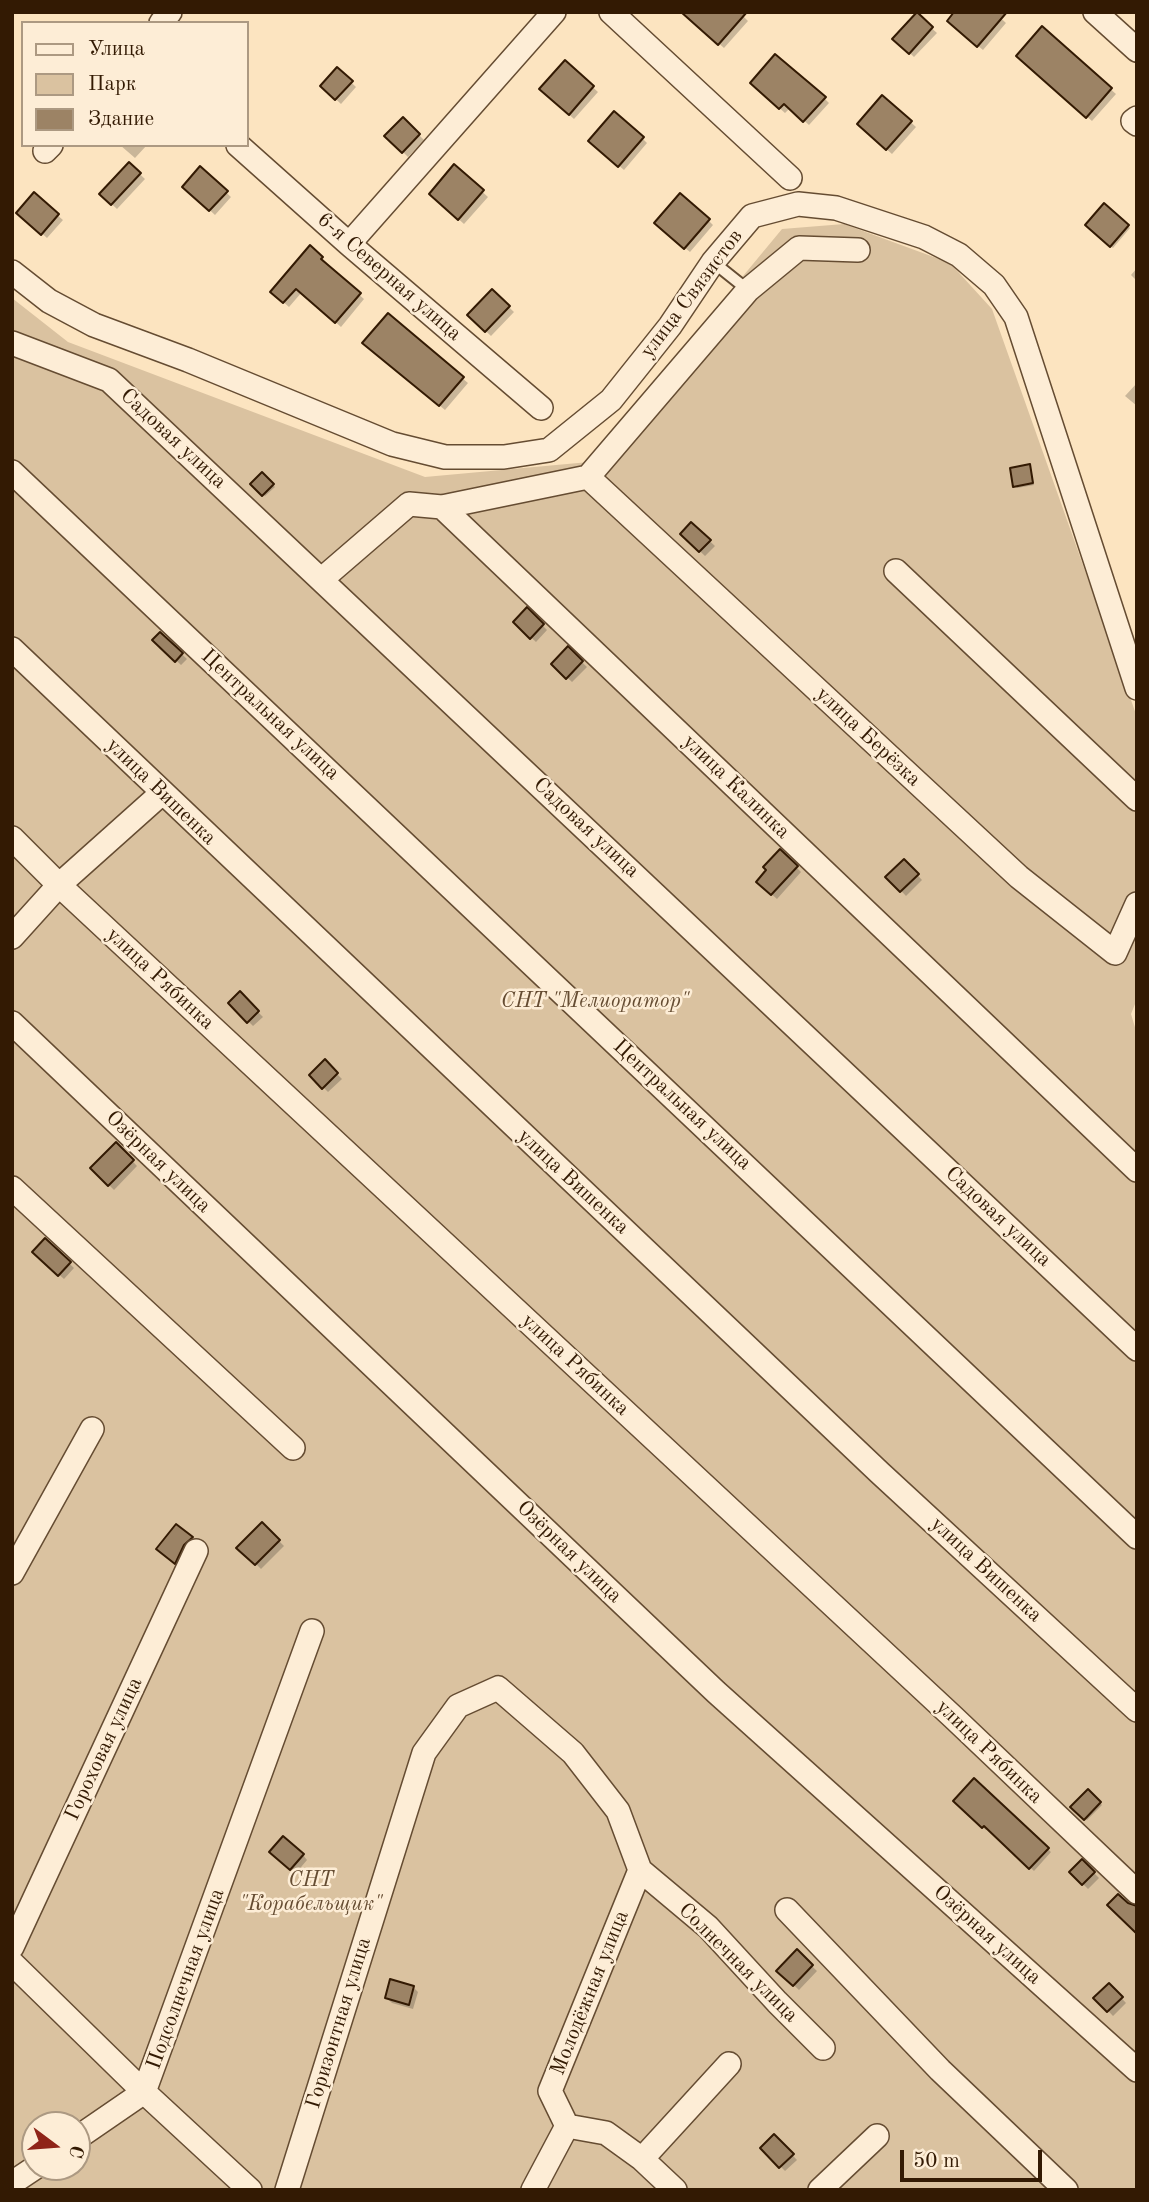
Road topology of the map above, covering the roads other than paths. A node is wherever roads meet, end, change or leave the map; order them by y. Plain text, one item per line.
1 (554, 12) edge
2 (611, 12) edge
3 (1095, 12) edge
4 (1137, 50) edge
5 (240, 147) edge
6 (790, 178) dead end
7 (349, 244) junction
8 (858, 250) dead end
9 (713, 262) junction
10 (12, 272) edge
11 (748, 290) junction
12 (12, 343) edge
13 (541, 408) dead end
14 (12, 472) edge
15 (588, 477) junction
16 (442, 507) junction
17 (896, 571) dead end
18 (322, 579) junction
19 (12, 649) edge
20 (1137, 688) edge
21 (162, 793) junction
22 (1137, 799) edge
23 (12, 838) edge
24 (59, 885) junction
25 (1137, 904) edge
26 (12, 937) edge
27 (12, 1023) edge
28 (1137, 1170) edge
29 (12, 1188) edge
30 (1137, 1349) edge
31 (92, 1429) dead end
32 (293, 1448) dead end
33 (1137, 1537) edge
34 (197, 1551) dead end
35 (12, 1573) edge
36 (313, 1630) dead end
37 (1137, 1710) edge
38 (639, 1870) junction
39 (1137, 1892) edge
40 (787, 1910) dead end
41 (12, 1947) edge
42 (12, 1963) edge
43 (823, 2048) dead end
44 (729, 2064) dead end
45 (1137, 2070) edge
46 (144, 2092) junction
47 (567, 2126) junction
48 (91, 2128) edge
49 (877, 2136) dead end
50 (642, 2159) junction
51 (250, 2190) edge
52 (287, 2190) edge
53 (533, 2190) edge
54 (675, 2190) edge
55 (820, 2190) edge
56 (1066, 2190) edge

1 - 7 street
2 - 6 street
3 - 4 street
5 - 7 street, 6-я Северная улица
7 - 13 street, 6-я Северная улица
8 - 11 street
9 - 10 street, улица Связистов
9 - 11 lane
9 - 20 street, улица Связистов
11 - 15 street
12 - 18 street, Садовая улица
14 - 33 street, Центральная улица
15 - 16 street
15 - 25 street, улица Берёзка
16 - 18 street
16 - 28 street, улица Калинка
17 - 22 street
18 - 30 street, Садовая улица
19 - 21 street, улица Вишенка
21 - 24 street
21 - 37 street, улица Вишенка
23 - 24 street, улица Рябинка
24 - 26 street
24 - 39 street, улица Рябинка
27 - 45 street, Озёрная улица
29 - 32 street
31 - 35 street
34 - 41 street, Гороховая улица
36 - 46 street, Подсолнечная улица
38 - 43 street, Солнечная улица
38 - 47 street, Молодёжная улица
38 - 52 street, Горизонтная улица
40 - 56 street
42 - 46 street
44 - 50 street
46 - 48 street, Подсолнечная улица
46 - 51 street
47 - 50 street
47 - 53 street
49 - 55 street
50 - 54 street

